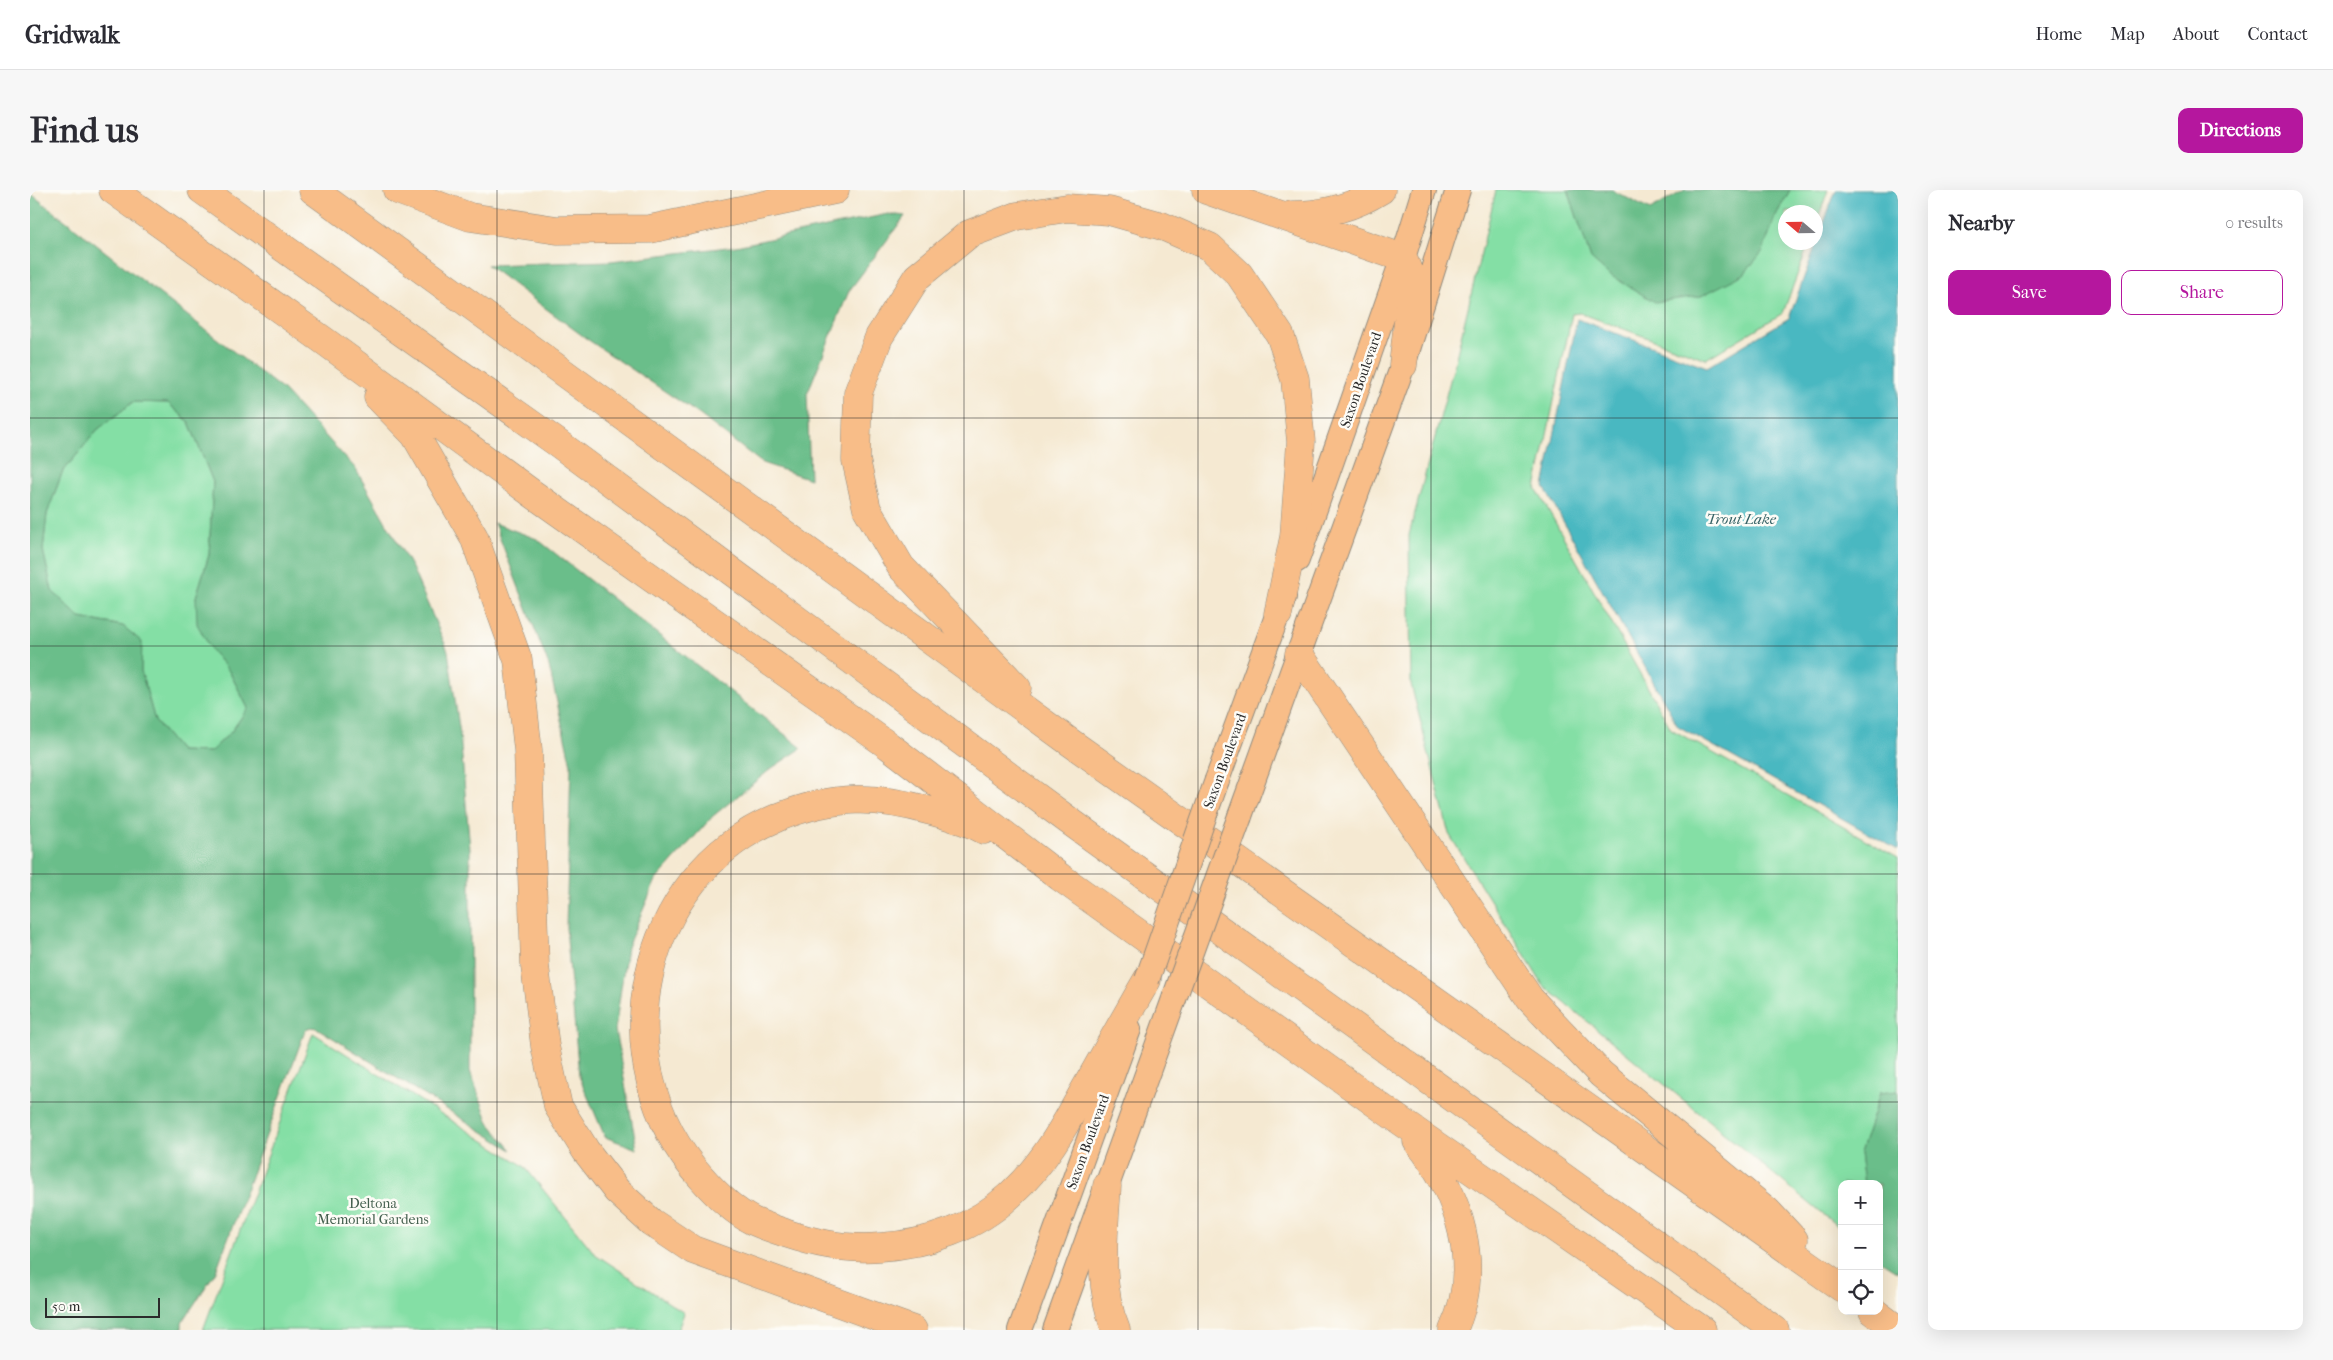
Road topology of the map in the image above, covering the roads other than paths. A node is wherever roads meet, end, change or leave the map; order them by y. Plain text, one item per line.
1 (113, 190) edge
2 (202, 190) edge
3 (313, 190) edge
4 (397, 190) edge
5 (835, 190) edge
6 (1206, 190) edge
7 (1381, 190) edge
8 (1424, 190) edge
9 (1458, 190) edge
10 (1279, 214) junction
11 (1403, 258) junction
12 (323, 340) junction
13 (1403, 365) junction
14 (1278, 614) junction
15 (1298, 654) junction
16 (1067, 740) junction
17 (1060, 877) junction
18 (1147, 980) junction
19 (1392, 1115) junction
20 (1106, 1186) junction
21 (1838, 1285) edge
22 (1838, 1285) edge
23 (1878, 1315) edge
24 (914, 1330) edge
25 (1020, 1330) edge
26 (1054, 1330) edge
27 (1116, 1330) edge
28 (1453, 1330) edge
29 (1702, 1330) edge
30 (1774, 1330) edge
31 (1898, 1330) edge

1 - 12 highway
2 - 30 highway
3 - 16 highway
4 - 5 highway
6 - 10 highway
7 - 10 highway
8 - 11 main road, Saxon Boulevard
9 - 13 main road
10 - 11 highway
11 - 13 highway
11 - 14 main road, Saxon Boulevard
12 - 17 highway
12 - 24 highway
13 - 15 main road
14 - 16 highway
14 - 18 main road, Saxon Boulevard, bridge
15 - 20 main road, bridge
15 - 22 highway
16 - 21 highway
17 - 18 highway
17 - 19 highway
18 - 25 main road, Saxon Boulevard
19 - 28 highway
19 - 29 highway
20 - 26 main road
20 - 27 highway
23 - 31 highway

